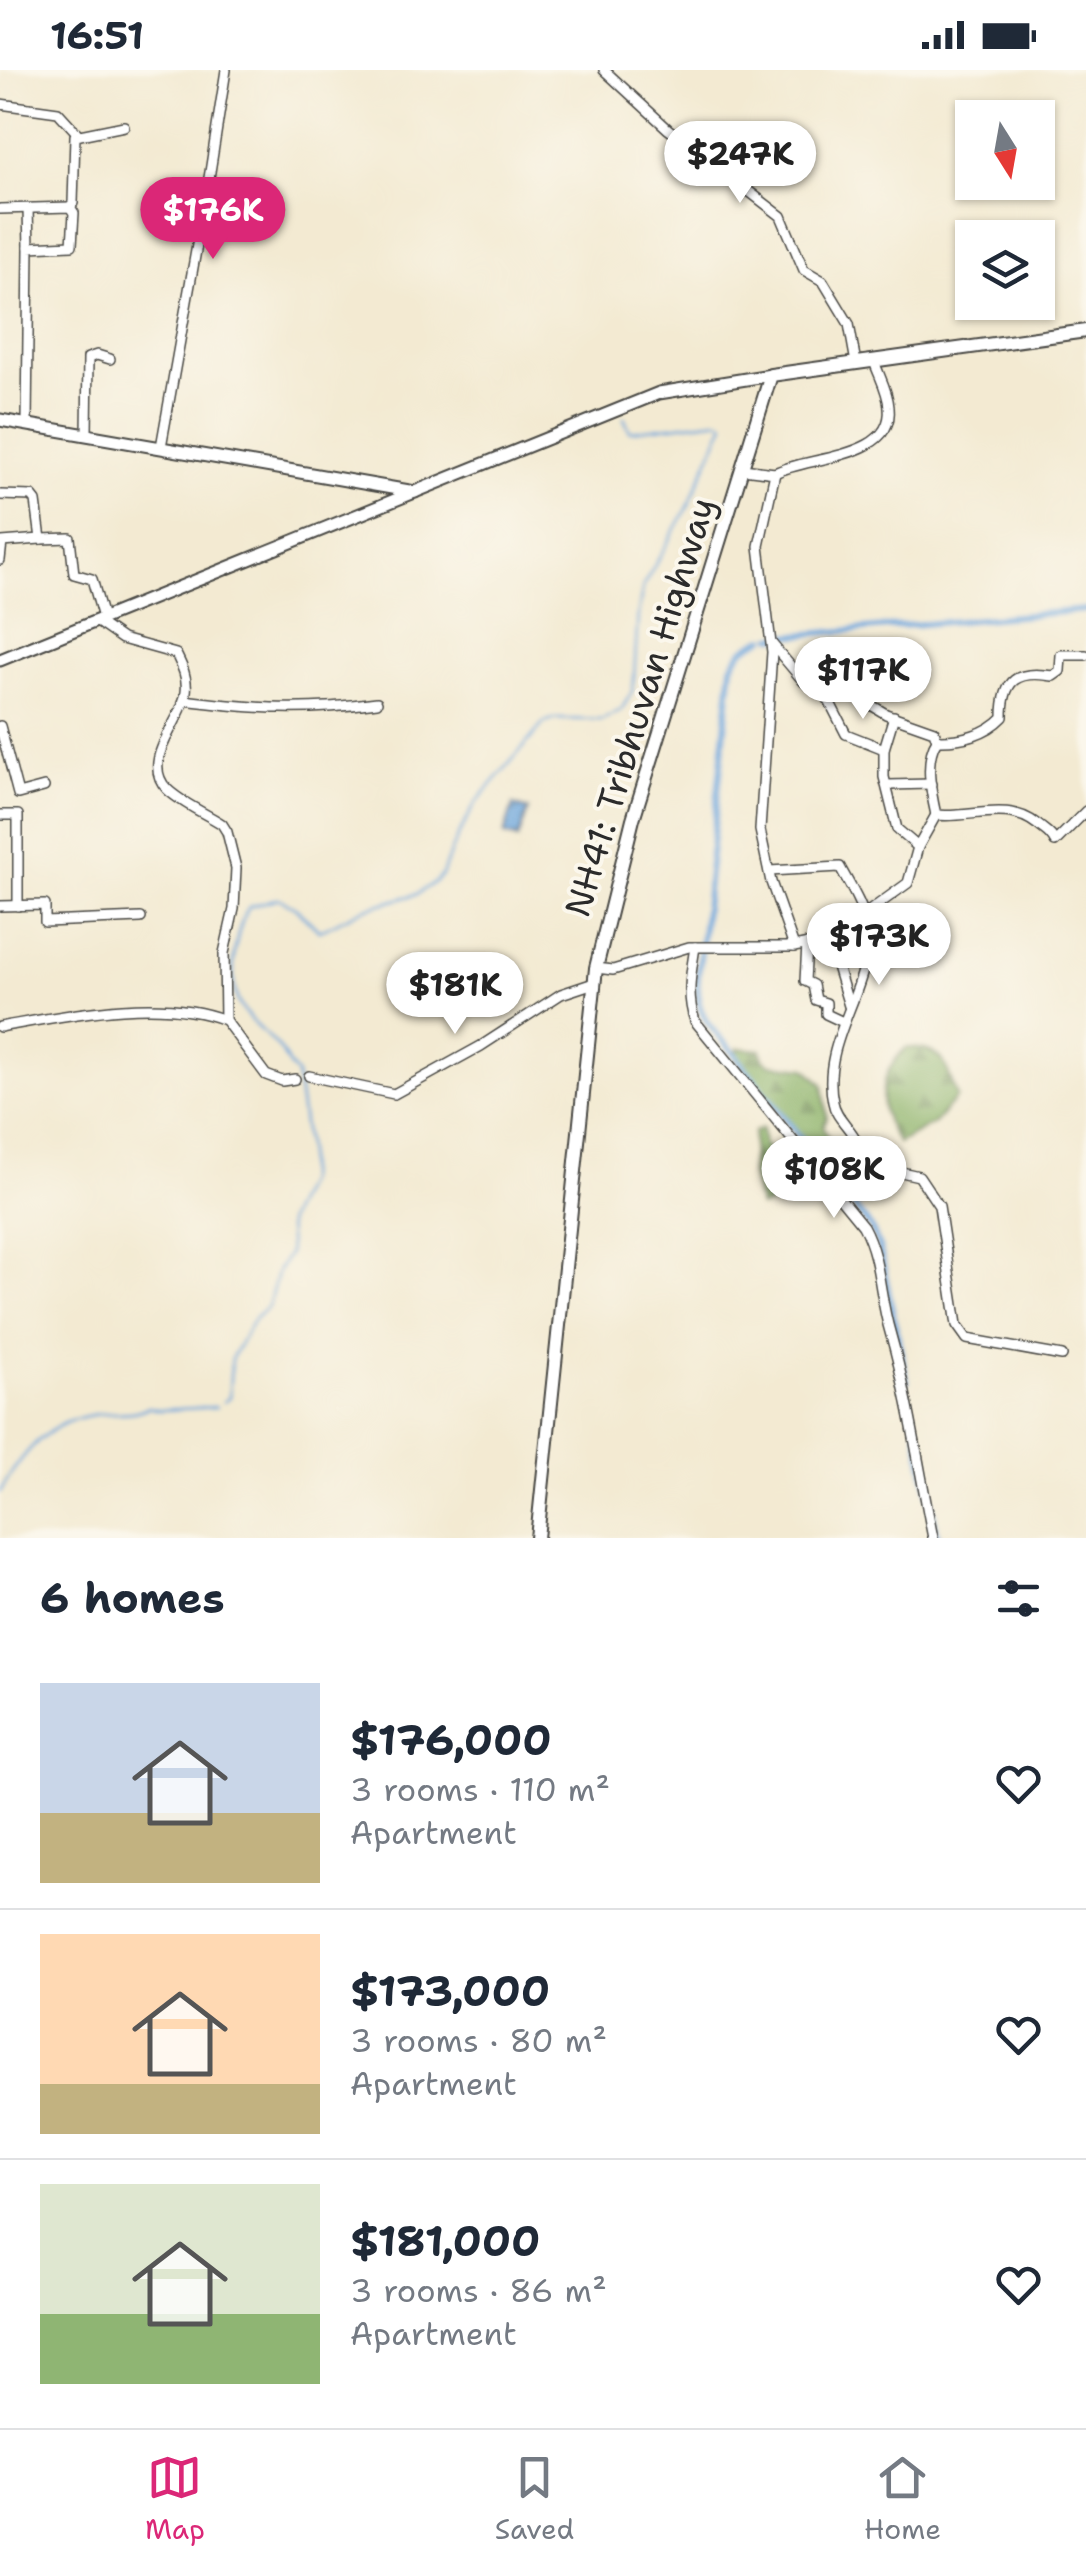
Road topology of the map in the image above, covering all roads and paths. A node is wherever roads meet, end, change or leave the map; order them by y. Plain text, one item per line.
1 (226, 70) edge
2 (604, 70) edge
3 (0, 104) edge
4 (124, 126) dead end
5 (78, 135) junction
6 (70, 207) junction
7 (28, 208) junction
8 (0, 210) edge
9 (29, 247) junction
10 (1086, 332) edge
11 (110, 359) dead end
12 (874, 361) junction
13 (856, 364) junction
14 (771, 375) junction
15 (0, 420) edge
16 (27, 423) junction
17 (87, 434) junction
18 (161, 447) junction
19 (744, 469) junction
20 (775, 473) junction
21 (416, 492) junction
22 (0, 496) edge
23 (41, 540) junction
24 (0, 560) edge
25 (100, 619) junction
26 (772, 644) junction
27 (839, 650) dead end
28 (1086, 655) edge
29 (0, 660) edge
30 (824, 692) junction
31 (840, 692) junction
32 (184, 700) junction
33 (377, 702) dead end
34 (894, 716) junction
35 (0, 726) edge
36 (937, 740) junction
37 (884, 749) junction
38 (931, 784) junction
39 (889, 785) junction
40 (44, 787) dead end
41 (1086, 811) edge
42 (0, 815) edge
43 (936, 815) junction
44 (918, 847) junction
45 (769, 871) junction
46 (0, 906) edge
47 (18, 906) junction
48 (864, 917) junction
49 (142, 918) dead end
50 (829, 940) junction
51 (807, 944) junction
52 (794, 946) junction
53 (695, 947) junction
54 (596, 968) junction
55 (594, 984) junction
56 (849, 1006) junction
57 (225, 1020) junction
58 (843, 1022) junction
59 (0, 1027) edge
60 (308, 1076) dead end
61 (295, 1079) dead end
62 (1062, 1356) dead end
63 (537, 1538) edge
64 (933, 1538) edge

1 - 18 street
2 - 13 street
3 - 5 street
4 - 5 street
5 - 6 street
6 - 7 street
6 - 9 street
7 - 8 street
7 - 9 street
9 - 16 street
10 - 12 highway
11 - 17 street
12 - 13 highway
12 - 20 street
13 - 14 highway
14 - 19 highway, NH41: Tribhuvan Highway
14 - 21 main road
15 - 16 main road
16 - 17 main road
17 - 18 main road
18 - 21 main road
19 - 20 street
19 - 54 highway, NH41: Tribhuvan Highway
20 - 26 street
21 - 25 main road
22 - 23 street
23 - 24 street
23 - 25 street
25 - 29 main road
25 - 32 street
26 - 30 street
26 - 45 street
27 - 31 street
28 - 36 street
30 - 31 street
30 - 37 street
31 - 34 street
32 - 33 street
32 - 57 street
34 - 36 street
34 - 37 street
35 - 40 street
36 - 38 street
37 - 39 street
38 - 39 street
38 - 43 street
39 - 44 street
41 - 43 street
42 - 47 street
43 - 44 street
44 - 48 street
45 - 48 street
45 - 52 street
46 - 47 street
47 - 49 street
48 - 50 street
48 - 56 street
50 - 51 street
50 - 56 street
51 - 52 street
51 - 58 street
52 - 53 street
53 - 54 street
53 - 64 street
54 - 55 highway, NH41: Tribhuvan Highway
55 - 60 street
55 - 63 highway, NH41: Tribhuvan Highway
56 - 58 street
57 - 59 street
57 - 61 street
58 - 62 street

